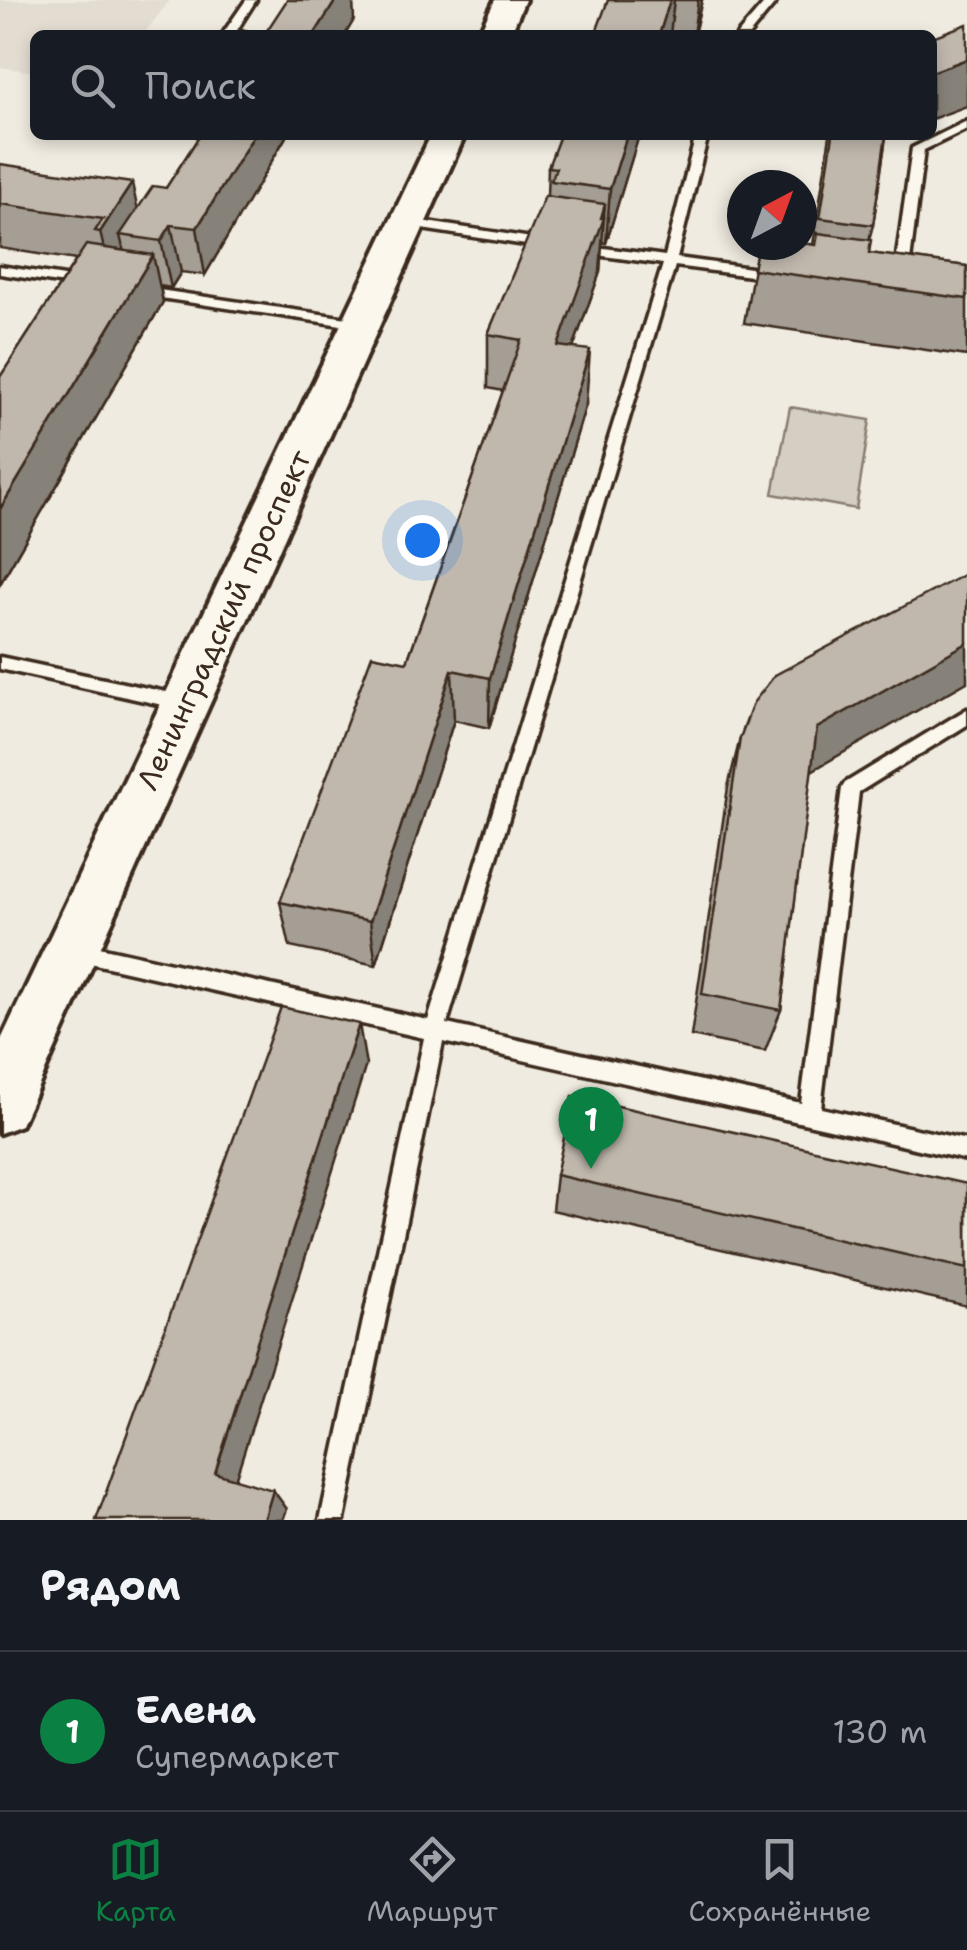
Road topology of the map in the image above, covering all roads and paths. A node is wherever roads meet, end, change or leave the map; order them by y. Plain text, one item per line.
1 (251, 0) edge
2 (510, 0) edge
3 (773, 0) edge
4 (231, 30) edge
5 (496, 30) edge
6 (747, 30) edge
7 (967, 125) edge
8 (937, 139) edge
9 (446, 140) edge
10 (701, 140) edge
11 (935, 140) edge
12 (407, 224) junction
13 (554, 246) edge
14 (574, 248) edge
15 (670, 261) junction
16 (0, 270) edge
17 (784, 277) edge
18 (68, 281) junction
19 (100, 286) edge
20 (116, 288) edge
21 (899, 293) edge
22 (58, 295) edge
23 (361, 324) junction
24 (0, 663) edge
25 (185, 704) junction
26 (967, 716) edge
27 (72, 950) junction
28 (436, 1031) junction
29 (0, 1105) edge
30 (810, 1115) junction
31 (967, 1150) edge
32 (332, 1520) edge

1 - 4 lane
2 - 5 main road
3 - 6 lane
7 - 8 lane
9 - 12 main road, Ленинградский проспект
10 - 15 lane
11 - 21 lane
12 - 13 lane
12 - 23 main road, Ленинградский проспект
14 - 15 lane
15 - 17 lane
15 - 28 lane
16 - 18 lane
18 - 19 lane
18 - 22 lane
20 - 23 lane
23 - 25 main road, Ленинградский проспект
24 - 25 lane
25 - 27 main road, Ленинградский проспект
26 - 30 lane
27 - 28 lane
27 - 29 main road, Ленинградский проспект
28 - 30 lane
28 - 32 lane
30 - 31 lane

